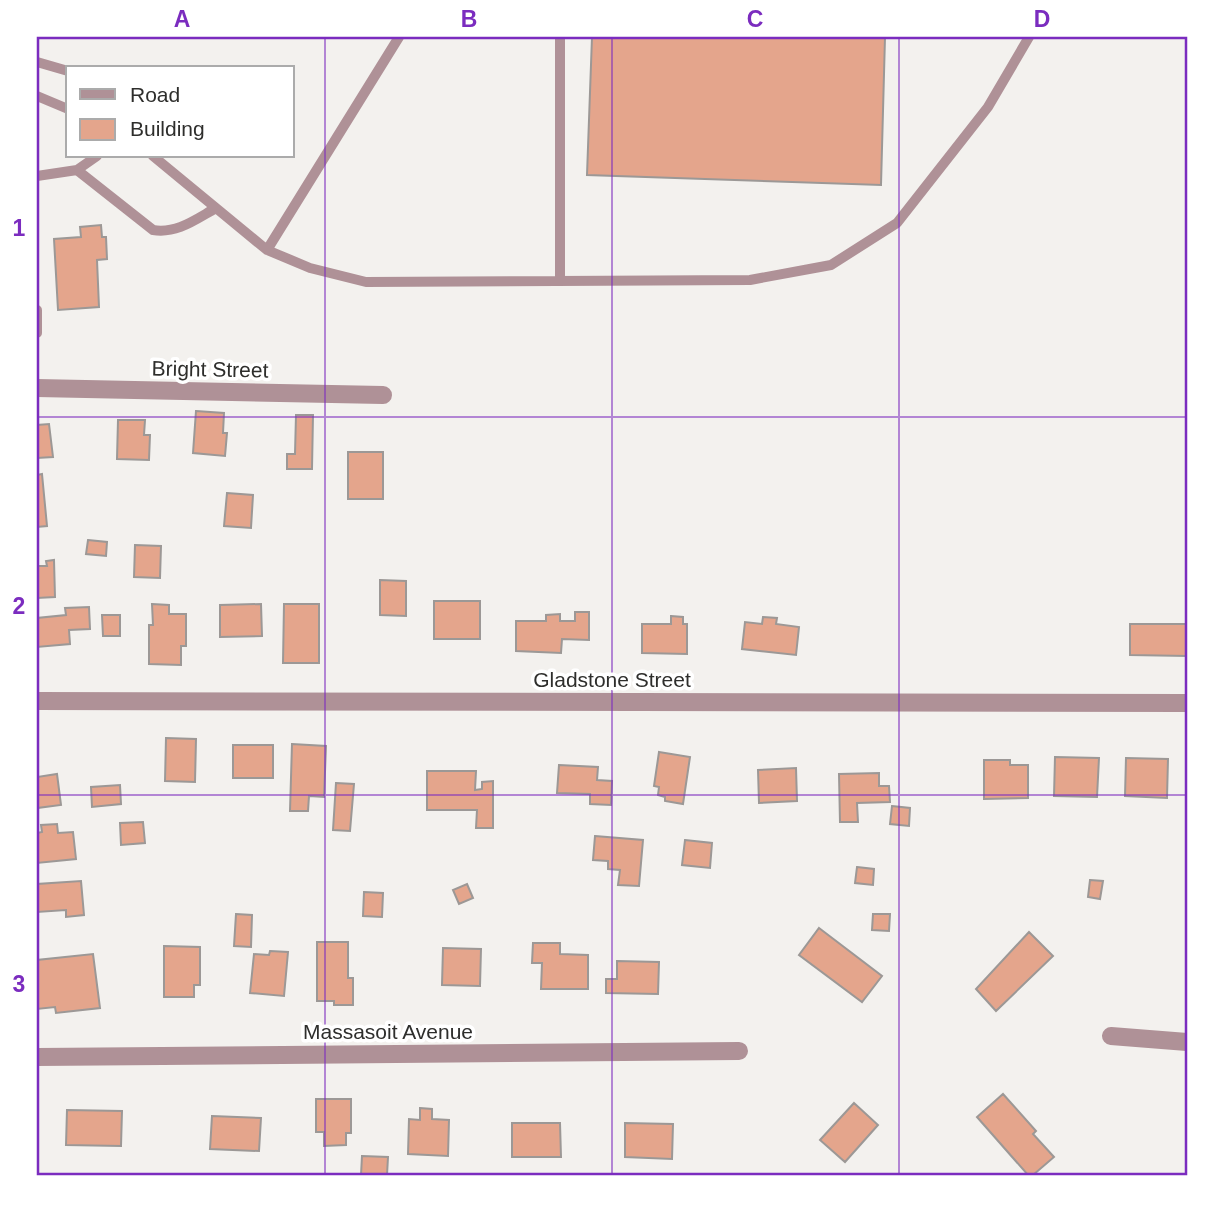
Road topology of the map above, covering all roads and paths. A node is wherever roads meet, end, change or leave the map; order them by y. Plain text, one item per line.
1 (399, 37) edge
2 (560, 37) edge
3 (1029, 37) edge
4 (37, 62) edge
5 (66, 70) edge
6 (37, 96) edge
7 (66, 108) edge
8 (94, 158) edge
9 (155, 158) edge
10 (77, 170) junction
11 (37, 176) edge
12 (216, 208) junction
13 (267, 250) junction
14 (560, 281) junction
15 (37, 310) edge
16 (37, 333) edge
17 (37, 388) edge
18 (383, 395) dead end
19 (37, 701) edge
20 (1187, 703) edge
21 (1111, 1036) dead end
22 (1187, 1042) edge
23 (739, 1051) dead end
24 (37, 1057) edge

1 - 13 lane
2 - 14 lane
3 - 14 lane
4 - 5 lane
6 - 7 lane
8 - 10 lane
9 - 12 lane
10 - 11 lane
10 - 12 lane
12 - 13 lane
13 - 14 lane
15 - 16 lane
17 - 18 street, Bright Street
19 - 20 street, Gladstone Street
21 - 22 street
23 - 24 street, Massasoit Avenue

